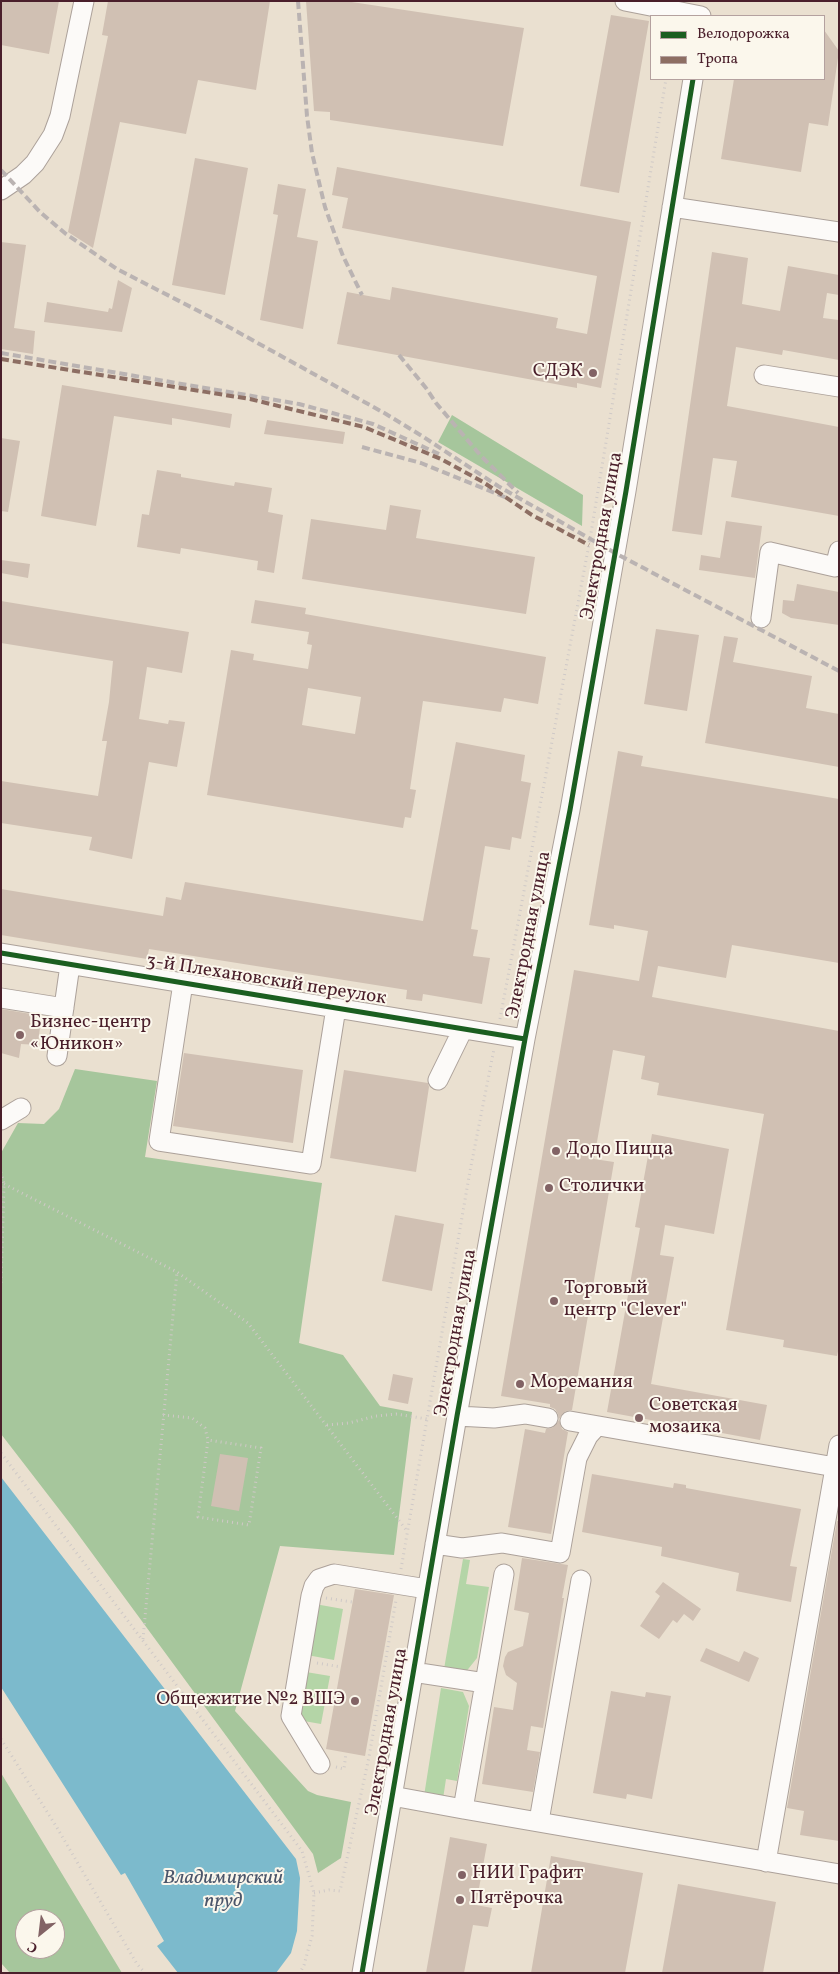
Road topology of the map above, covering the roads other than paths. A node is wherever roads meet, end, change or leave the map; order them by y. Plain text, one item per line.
1 (84, 1) edge
2 (624, 1) edge
3 (706, 1) edge
4 (697, 15) edge
5 (702, 15) edge
6 (693, 80) edge
7 (1, 190) edge
8 (672, 207) junction
9 (839, 232) edge
10 (764, 375) dead end
11 (839, 387) edge
12 (839, 551) edge
13 (761, 618) dead end
14 (1, 953) edge
15 (70, 964) junction
16 (183, 983) junction
17 (1, 998) edge
18 (64, 1008) junction
19 (336, 1008) junction
20 (463, 1028) junction
21 (525, 1039) junction
22 (57, 1056) dead end
23 (438, 1080) dead end
24 (22, 1108) dead end
25 (1, 1120) edge
26 (457, 1416) junction
27 (548, 1418) dead end
28 (570, 1421) dead end
29 (597, 1426) junction
30 (839, 1445) edge
31 (835, 1466) junction
32 (435, 1544) junction
33 (504, 1574) dead end
34 (581, 1580) dead end
35 (427, 1590) junction
36 (413, 1672) junction
37 (485, 1682) junction
38 (320, 1764) dead end
39 (392, 1796) junction
40 (464, 1809) junction
41 (540, 1821) junction
42 (766, 1862) junction
43 (839, 1874) edge
44 (362, 1973) edge

1 - 7 street
2 - 4 street
3 - 5 street
6 - 8 street, Электродная улица
8 - 9 street
8 - 21 street, Электродная улица
10 - 11 street
12 - 13 street
14 - 15 street, 3-й Плехановский переулок
15 - 16 street, 3-й Плехановский переулок
15 - 18 street
16 - 19 street, 3-й Плехановский переулок
16 - 19 street
17 - 18 street
18 - 22 street
19 - 20 street, 3-й Плехановский переулок
20 - 21 street, 3-й Плехановский переулок
20 - 23 street
21 - 26 street, Электродная улица
24 - 25 street
26 - 27 street
26 - 32 street, Электродная улица
28 - 29 street
29 - 31 street
29 - 32 street
30 - 31 street
31 - 42 street
32 - 35 street, Электродная улица
33 - 37 street
34 - 41 street
35 - 36 street, Электродная улица
35 - 38 street
36 - 37 street
36 - 39 street, Электродная улица
37 - 40 street
39 - 40 street
39 - 44 street, Электродная улица
40 - 41 street
41 - 42 street
42 - 43 street

